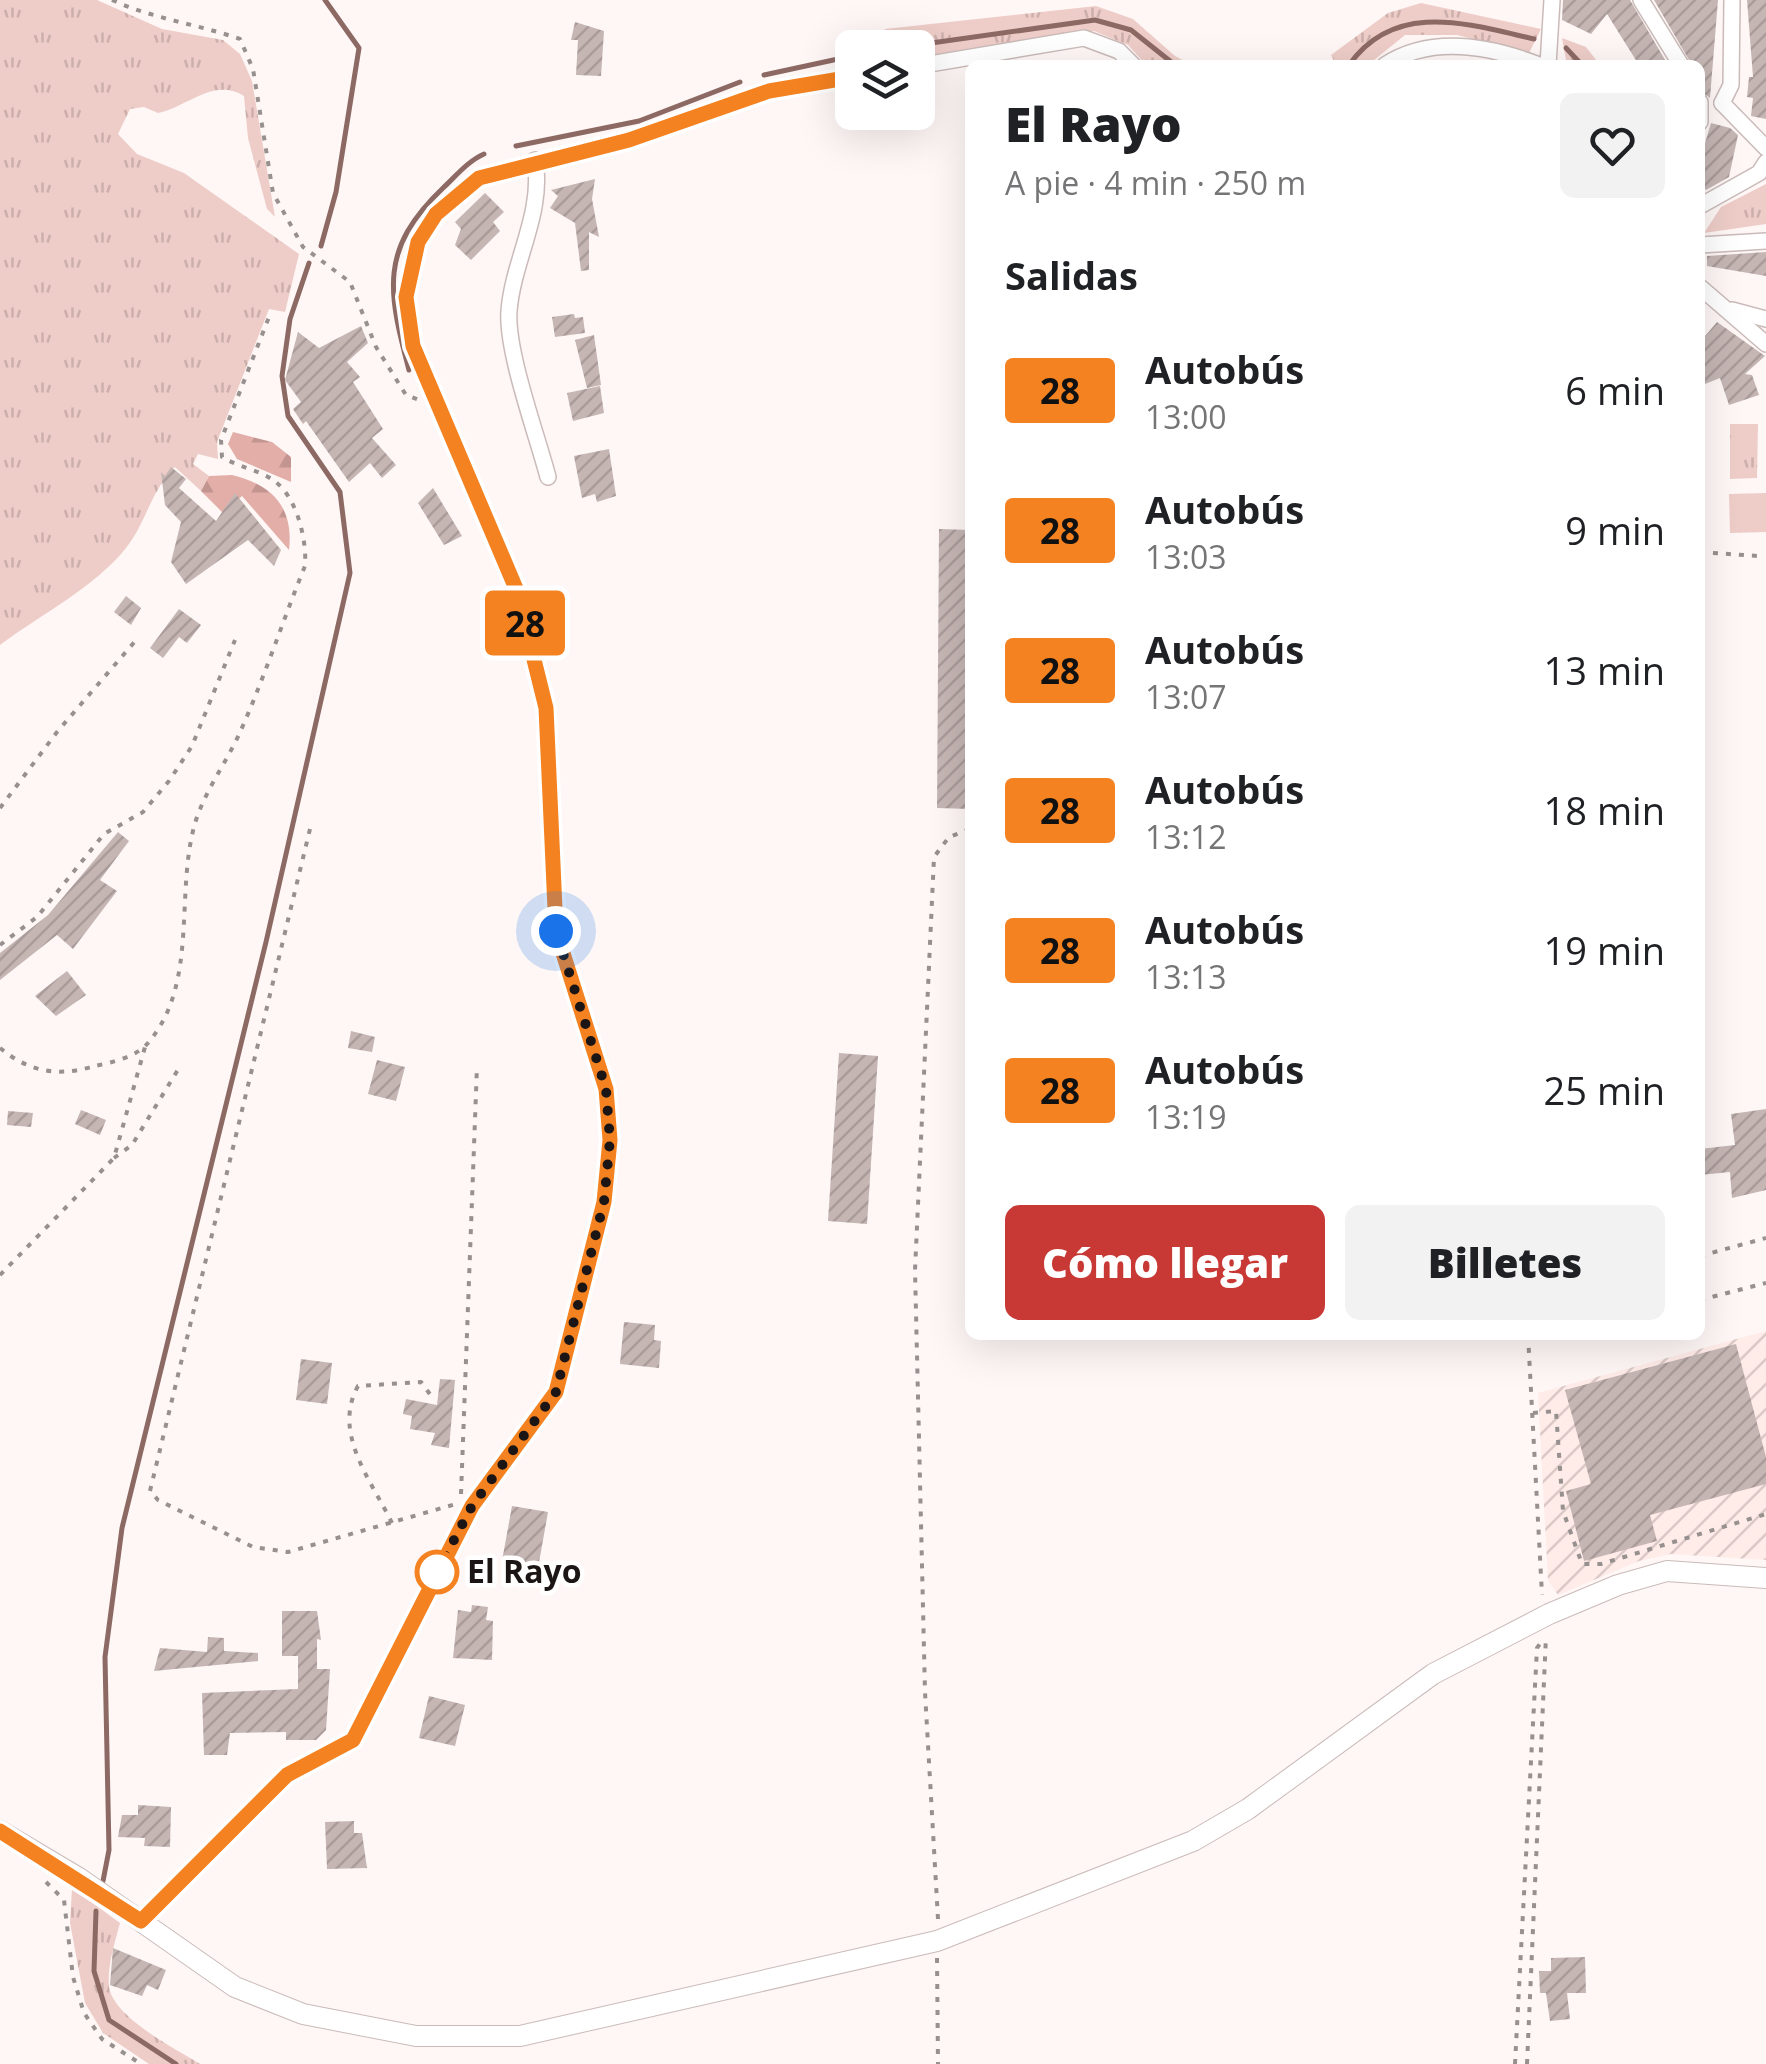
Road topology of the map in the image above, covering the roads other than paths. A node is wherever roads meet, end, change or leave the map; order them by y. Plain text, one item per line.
1 (1552, 0) edge
2 (1641, 0) edge
3 (1732, 0) edge
4 (1128, 60) edge
5 (1395, 60) edge
6 (1516, 60) edge
7 (1548, 60) edge
8 (1678, 60) edge
9 (935, 63) edge
10 (835, 80) edge
11 (1722, 103) junction
12 (1705, 109) edge
13 (1766, 148) edge
14 (535, 160) junction
15 (1766, 162) edge
16 (1705, 203) edge
17 (1766, 241) edge
18 (1705, 245) edge
19 (1705, 292) edge
20 (1724, 308) junction
21 (1766, 319) edge
22 (1766, 344) edge
23 (548, 477) dead end
24 (1766, 1578) edge
25 (0, 1831) edge
26 (141, 1921) junction

1 - 7 street
2 - 8 street
3 - 11 street
4 - 9 street
5 - 6 street
10 - 14 street
11 - 12 street
11 - 13 street
14 - 23 street
14 - 26 street
15 - 16 street
17 - 18 street
19 - 20 street
20 - 21 street
20 - 22 street
24 - 26 street
25 - 26 street

